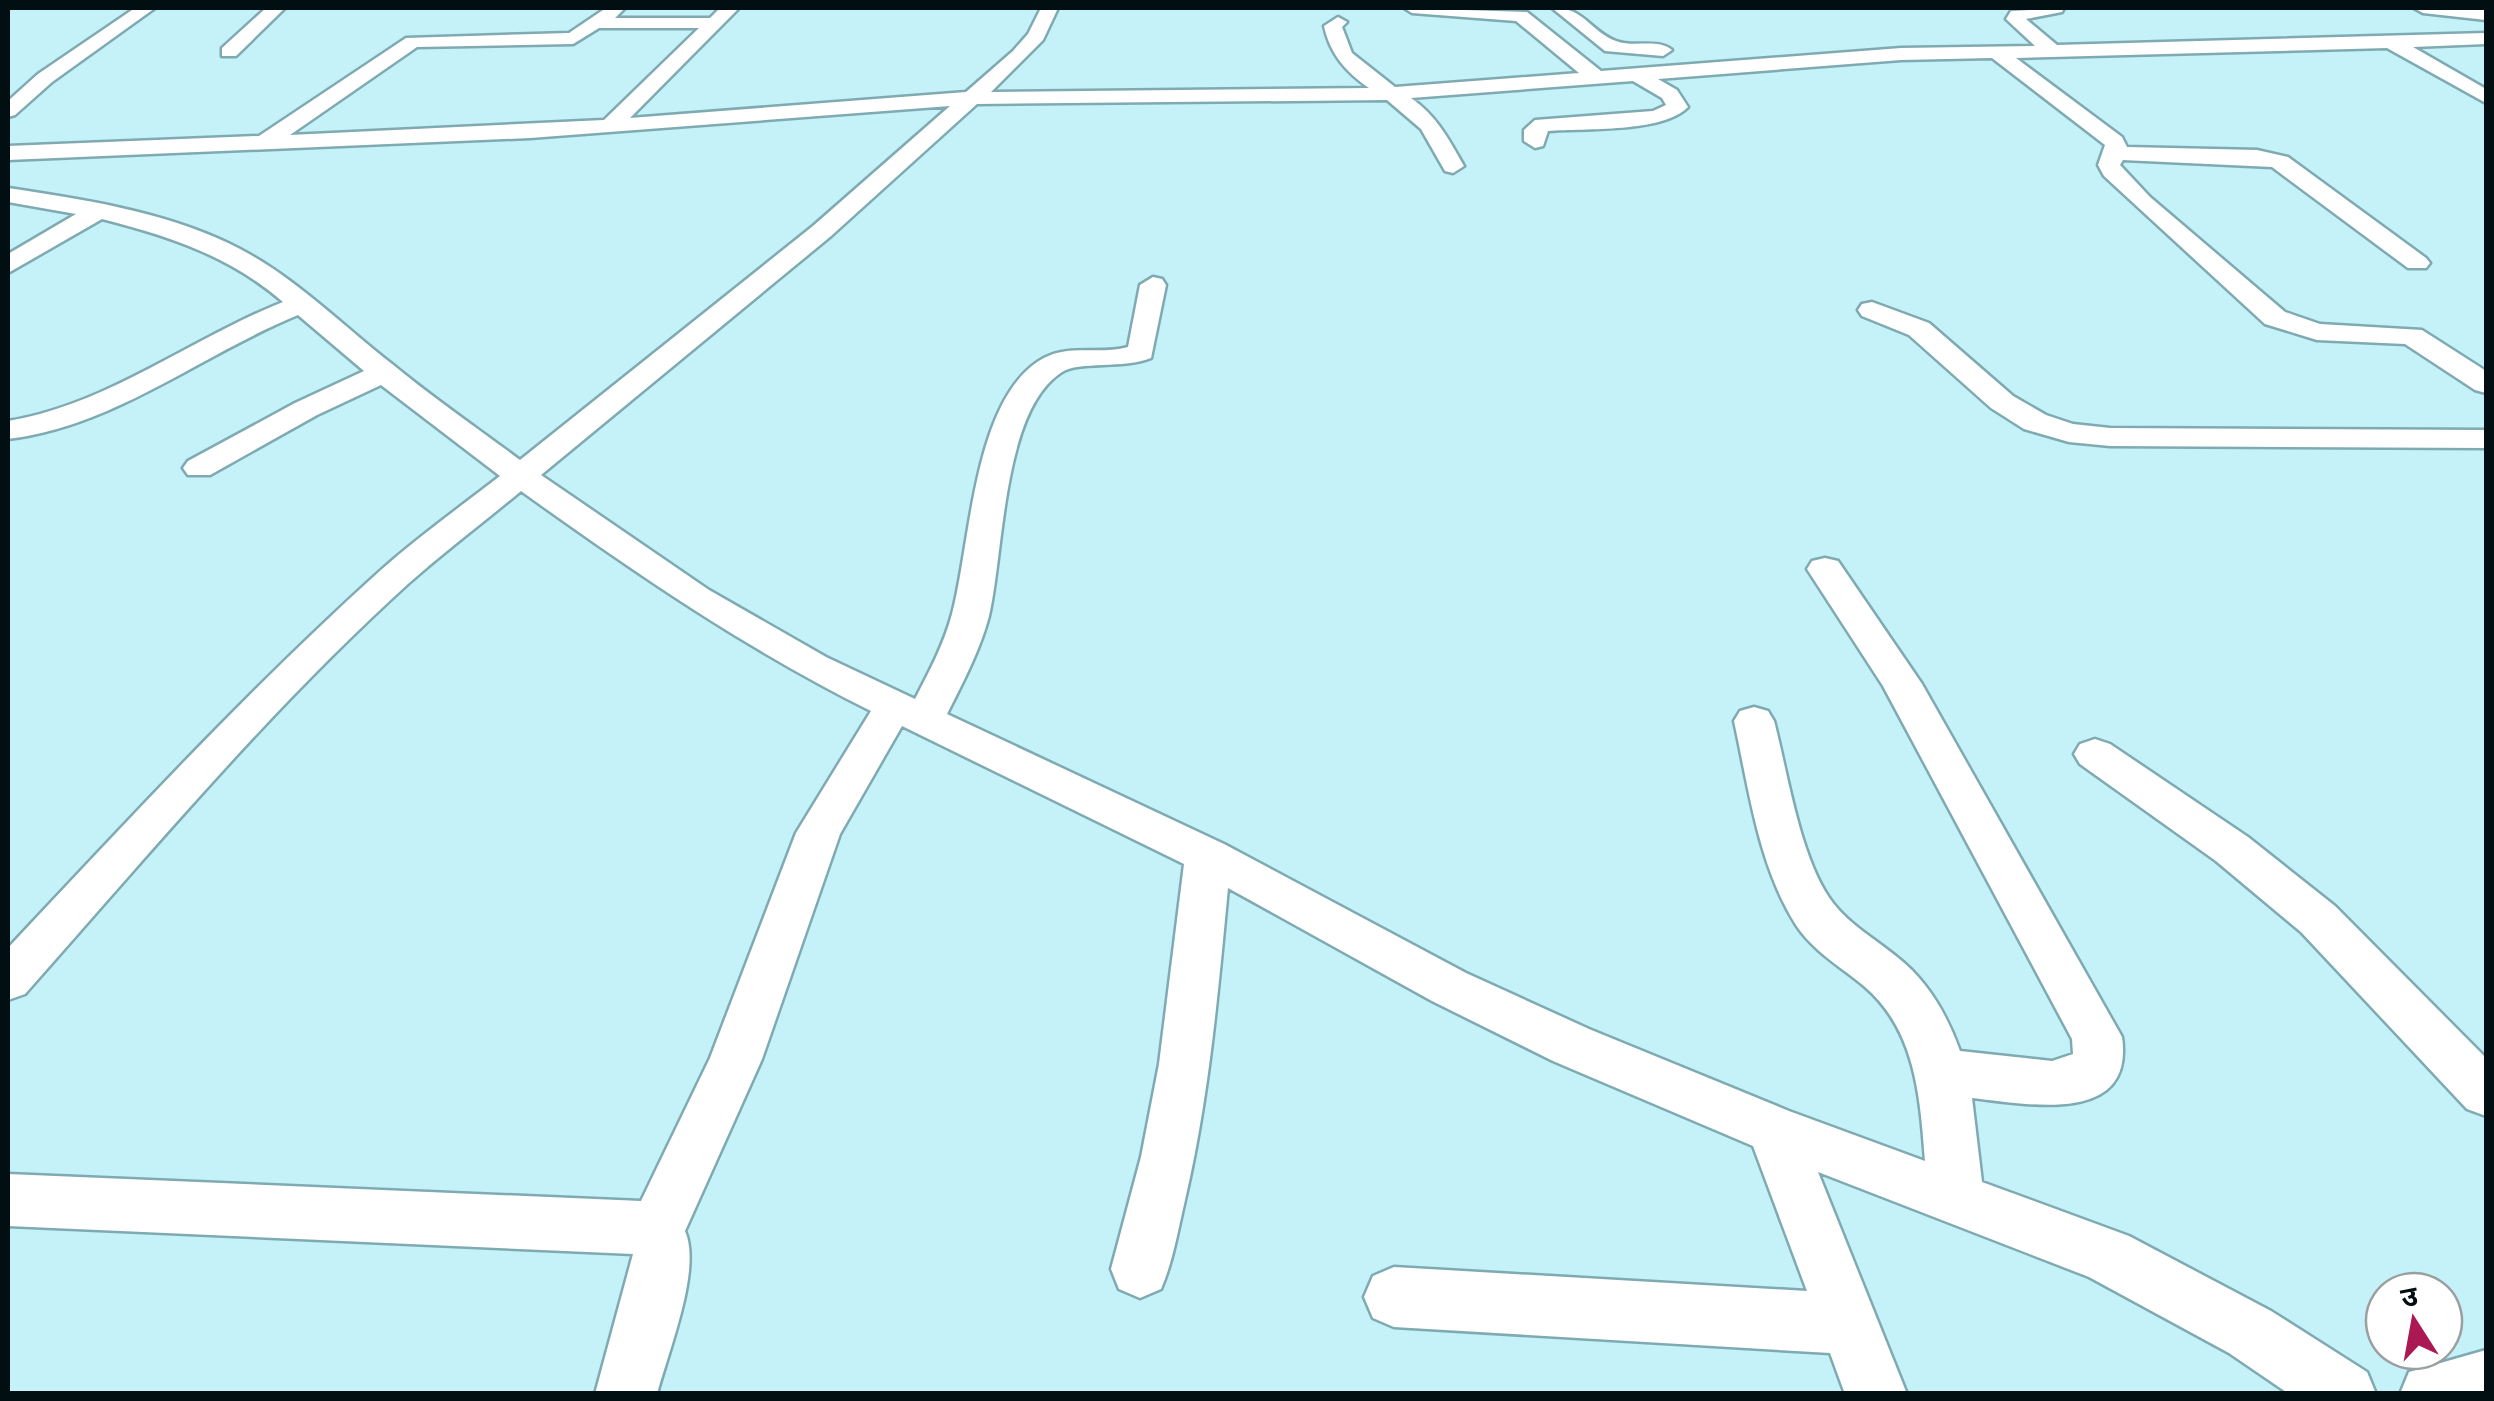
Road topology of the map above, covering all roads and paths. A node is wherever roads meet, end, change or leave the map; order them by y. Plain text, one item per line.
1 (146, 8) edge
2 (276, 8) edge
3 (730, 8) edge
4 (1049, 8) edge
5 (1412, 8) edge
6 (1562, 8) edge
7 (2056, 8) edge
8 (2423, 8) edge
9 (2473, 8) edge
10 (2486, 14) edge
11 (606, 16) edge
12 (529, 19) dead end
13 (479, 20) dead end
14 (1338, 22) dead end
15 (714, 23) junction
16 (2028, 30) junction
17 (2486, 38) edge
18 (442, 40) junction
19 (2391, 42) junction
20 (2050, 50) junction
21 (1995, 51) junction
22 (229, 52) dead end
23 (1634, 73) junction
24 (1595, 76) junction
25 (1388, 94) junction
26 (2486, 97) edge
27 (973, 98) junction
28 (8, 111) edge
29 (609, 127) junction
30 (1535, 141) dead end
31 (265, 142) junction
32 (8, 153) edge
33 (2115, 153) junction
34 (1453, 166) dead end
35 (8, 194) edge
36 (99, 210) junction
37 (2416, 263) dead end
38 (8, 264) edge
39 (1153, 284) dead end
40 (303, 303) junction
41 (1872, 310) dead end
42 (384, 373) junction
43 (2486, 384) edge
44 (8, 430) edge
45 (2486, 440) edge
46 (198, 468) dead end
47 (522, 477) junction
48 (1825, 569) dead end
49 (908, 713) junction
50 (1754, 722) dead end
51 (2095, 754) dead end
52 (1208, 856) junction
53 (11, 973) edge
54 (1940, 1072) junction
55 (2486, 1093) edge
56 (1774, 1130) junction
57 (1956, 1199) junction
58 (8, 1200) edge
59 (656, 1232) junction
60 (1140, 1269) dead end
61 (1394, 1297) dead end
62 (1849, 1324) junction
63 (2486, 1381) edge
64 (626, 1394) edge
65 (1876, 1394) edge
66 (2345, 1394) edge
67 (2431, 1394) edge

1 - 28 street
2 - 22 street
3 - 15 street
4 - 27 street
5 - 24 street
6 - 16 street
7 - 16 street
8 - 10 street
9 - 10 street
11 - 12 street
11 - 15 street
11 - 18 street
13 - 18 street
14 - 25 street
15 - 29 street
16 - 20 street
17 - 19 street
18 - 31 street
19 - 20 street
19 - 26 street
20 - 21 street
21 - 23 street
21 - 33 street
23 - 24 street
23 - 30 street
24 - 25 street
25 - 27 street
25 - 34 street
27 - 29 street
27 - 47 street
29 - 31 street
31 - 32 street
33 - 37 street
33 - 43 street
35 - 36 street
36 - 38 street
36 - 40 street
39 - 49 street
40 - 42 street
40 - 44 street
41 - 45 street
42 - 46 street
42 - 47 street
47 - 49 street
47 - 53 street
48 - 54 street
49 - 52 street
49 - 59 street
50 - 54 street
51 - 55 street
52 - 56 street
52 - 60 street
54 - 57 street
56 - 57 street
56 - 62 street
57 - 66 street
58 - 59 street
59 - 64 street
61 - 62 street
62 - 65 street
63 - 67 street

